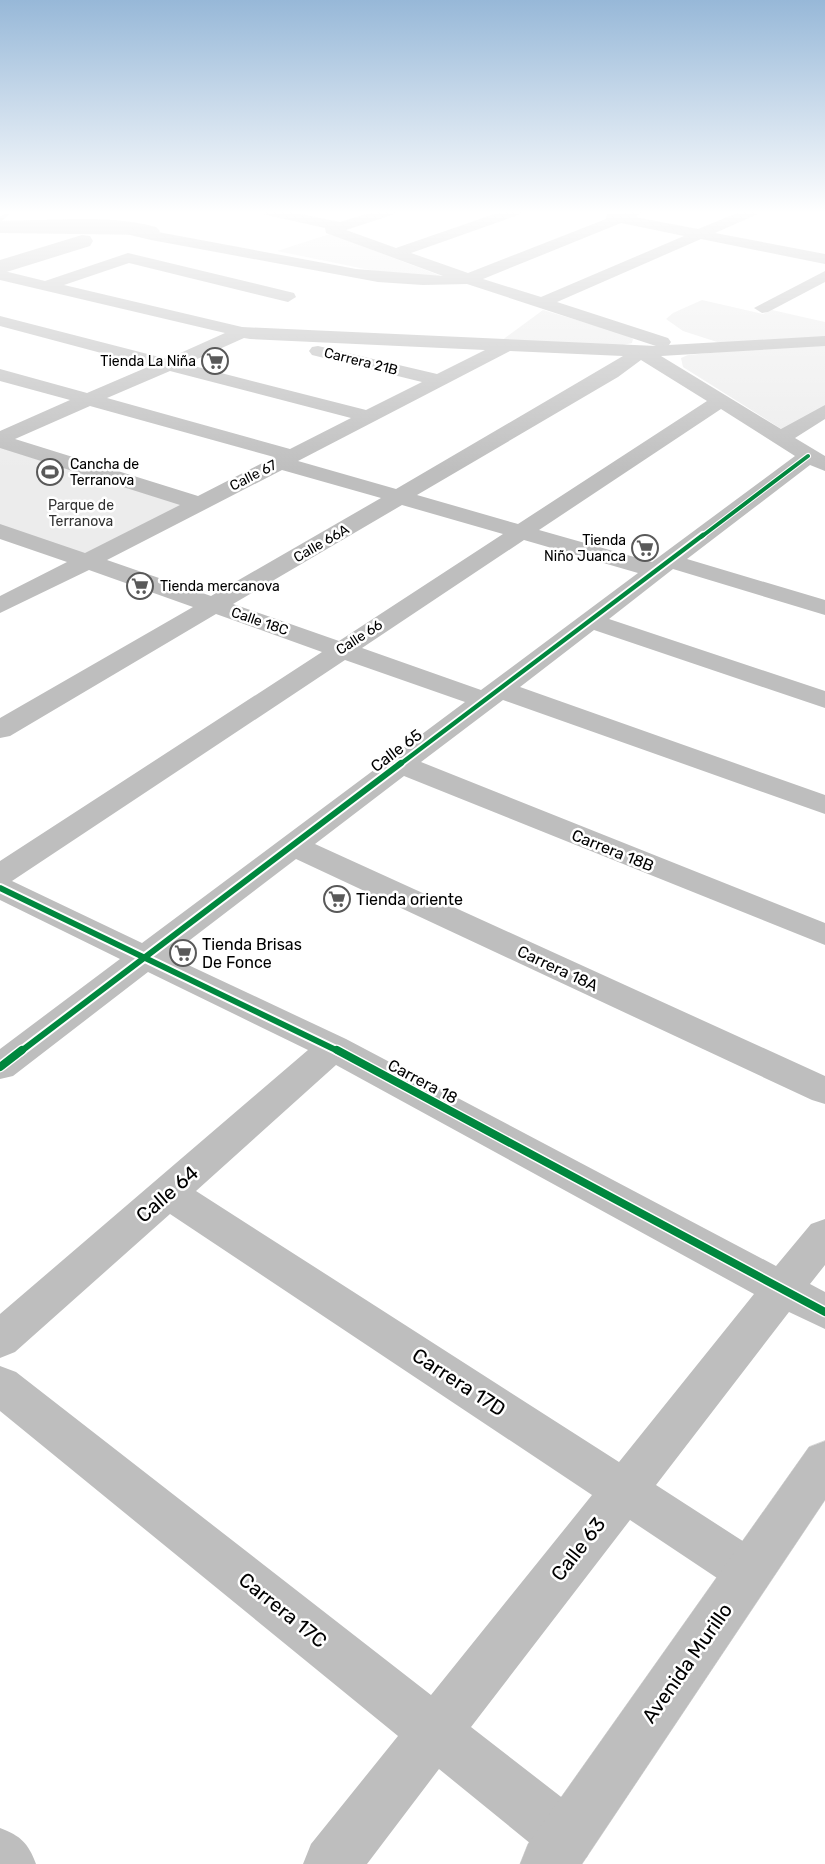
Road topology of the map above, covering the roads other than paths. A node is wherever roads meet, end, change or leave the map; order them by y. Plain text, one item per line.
1 (102, 298) edge
2 (526, 298) edge
3 (552, 298) edge
4 (782, 298) edge
5 (541, 303) junction
6 (762, 308) dead end
7 (0, 321) edge
8 (243, 332) junction
9 (825, 341) edge
10 (508, 345) junction
11 (684, 349) junction
12 (641, 352) junction
13 (171, 365) junction
14 (0, 375) edge
15 (441, 381) junction
16 (90, 400) junction
17 (719, 402) junction
18 (825, 411) edge
19 (370, 417) junction
20 (779, 439) junction
21 (0, 440) edge
22 (284, 459) junction
23 (817, 461) edge
24 (401, 497) junction
25 (198, 503) junction
26 (0, 531) edge
27 (524, 531) junction
28 (87, 561) junction
29 (663, 566) junction
30 (214, 604) junction
31 (0, 606) edge
32 (824, 607) edge
33 (590, 621) junction
34 (340, 649) junction
35 (492, 695) junction
36 (825, 700) edge
37 (0, 730) edge
38 (400, 764) junction
39 (825, 805) edge
40 (291, 845) junction
41 (0, 875) edge
42 (0, 888) edge
43 (825, 935) edge
44 (143, 957) junction
45 (333, 1048) junction
46 (0, 1067) edge
47 (825, 1091) edge
48 (168, 1193) junction
49 (825, 1235) edge
50 (782, 1289) junction
51 (825, 1312) edge
52 (0, 1341) edge
53 (0, 1385) edge
54 (825, 1461) edge
55 (624, 1490) junction
56 (749, 1572) junction
57 (435, 1732) junction
58 (557, 1850) edge
59 (0, 1856) edge
60 (8, 1864) edge
61 (331, 1864) edge

1 - 8 street, Carrera 21B
2 - 5 street
3 - 5 street
4 - 6 street
5 - 11 street
7 - 13 street
8 - 10 street
8 - 13 street
8 - 15 street, Carrera 21B
9 - 11 street
10 - 12 street
10 - 15 street, Calle 67
11 - 12 street
12 - 17 street
12 - 24 street, Calle 66A
13 - 16 street
13 - 19 street
14 - 16 street
15 - 19 street, Calle 67
16 - 21 street
16 - 22 street
17 - 20 street
17 - 27 street, Calle 66
18 - 20 street
19 - 22 street, Calle 67
20 - 23 street
21 - 25 street
22 - 24 street
22 - 25 street, Calle 67
23 - 29 street, Calle 65
24 - 27 street
24 - 30 street, Calle 66A
25 - 28 street, Calle 67
26 - 28 street, Calle 18C
27 - 29 street
27 - 34 street, Calle 66
28 - 30 street, Calle 18C
28 - 31 street, Calle 67
29 - 32 street
29 - 33 street, Calle 65
30 - 34 street, Calle 18C
30 - 37 street, Calle 66A
33 - 35 street, Calle 65
33 - 36 street
34 - 35 street, Calle 18C
34 - 41 street, Calle 66
35 - 38 street, Calle 65
35 - 39 street, Calle 18C
38 - 40 street, Calle 65
38 - 43 street, Carrera 18B
40 - 44 street, Calle 65
40 - 47 street, Carrera 18A
42 - 44 street, Carrera 18
44 - 45 street, Carrera 18
44 - 46 street, Calle 65
45 - 48 street, Calle 64
45 - 50 street, Carrera 18
48 - 52 street, Calle 64
48 - 55 street, Carrera 17D
49 - 50 street, Calle 63
50 - 51 street, Carrera 18
50 - 55 street, Calle 63
53 - 57 street, Carrera 17C
54 - 56 street, Avenida Murillo
55 - 56 street, Carrera 17D
55 - 57 street, Calle 63
56 - 58 street, Avenida Murillo
57 - 58 street, Carrera 17C
57 - 61 street, Calle 63
59 - 60 street

